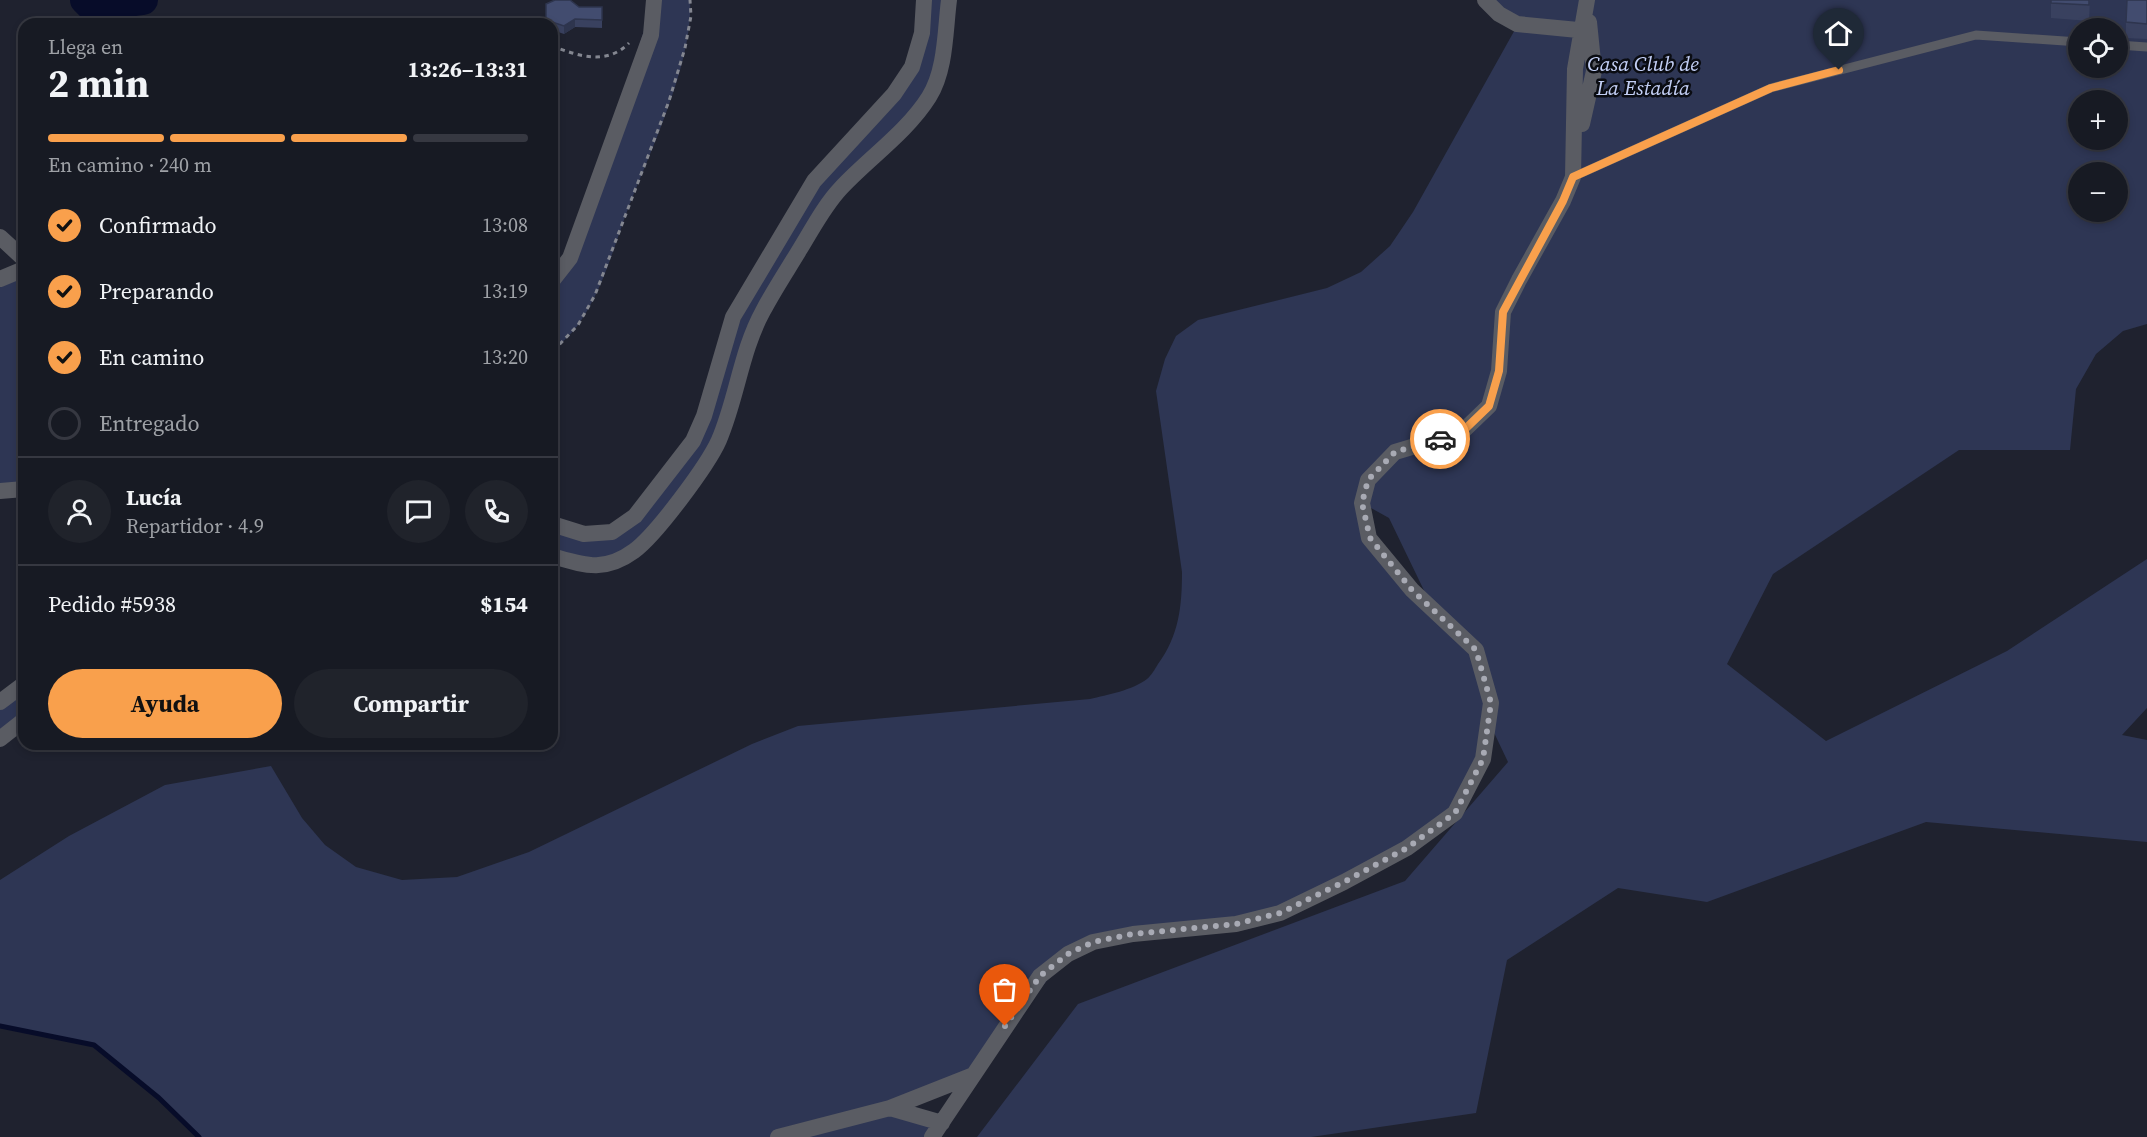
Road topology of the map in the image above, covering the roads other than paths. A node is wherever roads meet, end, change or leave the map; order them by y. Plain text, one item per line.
1 (654, 0) edge
2 (924, 0) edge
3 (949, 0) edge
4 (1485, 0) edge
5 (1587, 0) edge
6 (1578, 30) junction
7 (2068, 41) edge
8 (2128, 46) edge
9 (2147, 47) edge
10 (1574, 157) junction
11 (1573, 177) junction
12 (0, 237) edge
13 (18, 254) edge
14 (18, 272) edge
15 (558, 273) edge
16 (0, 279) edge
17 (18, 490) edge
18 (0, 491) edge
19 (558, 526) edge
20 (558, 558) edge
21 (18, 688) edge
22 (0, 702) edge
23 (18, 725) edge
24 (0, 739) edge
25 (971, 1076) junction
26 (890, 1108) junction
27 (942, 1123) junction
28 (778, 1137) edge
29 (932, 1137) edge

1 - 15 street
2 - 19 street
3 - 20 street
4 - 6 street
5 - 6 street
5 - 10 street
6 - 10 street
7 - 11 lane
8 - 9 lane
10 - 11 street
11 - 25 street
12 - 13 street
14 - 16 street
17 - 18 street
21 - 22 street
23 - 24 street
25 - 26 street
25 - 27 street
26 - 27 street
26 - 28 street
27 - 29 street

